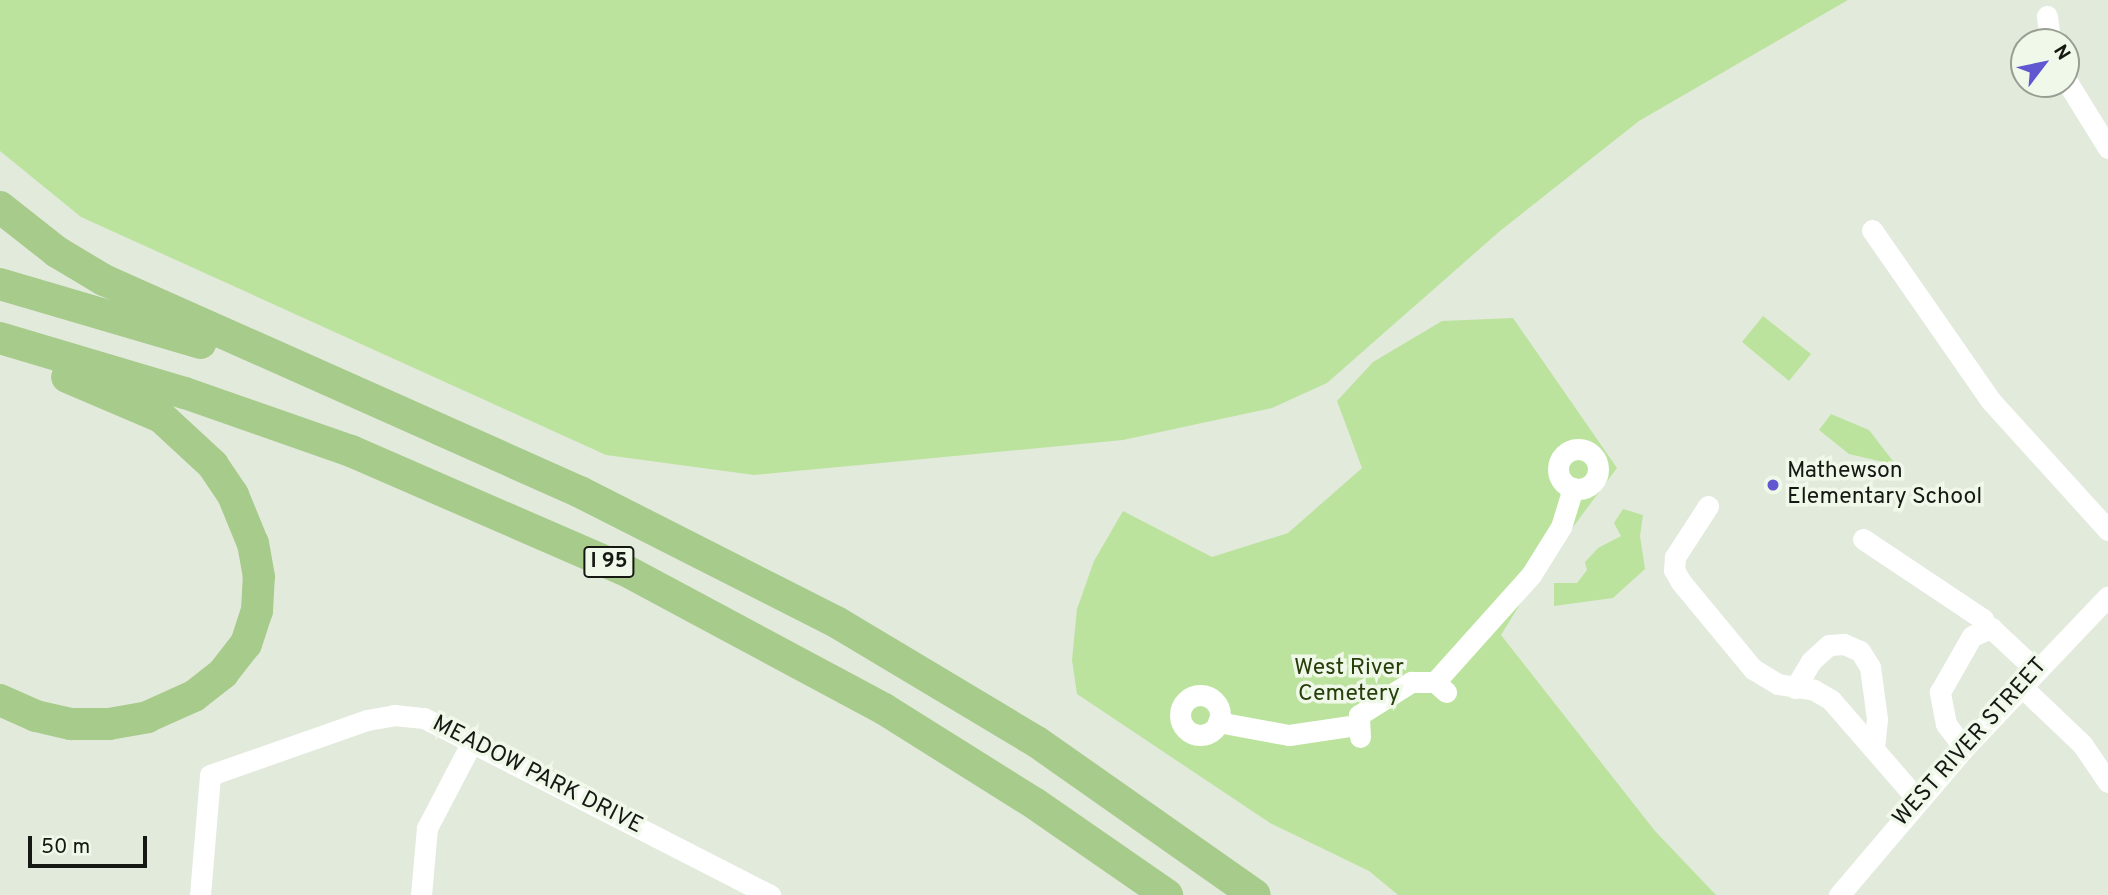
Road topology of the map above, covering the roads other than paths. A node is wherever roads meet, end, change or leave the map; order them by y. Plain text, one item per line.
1 (2047, 16) dead end
2 (2048, 28) edge
3 (2077, 98) edge
4 (2108, 148) edge
5 (0, 207) edge
6 (1872, 230) dead end
7 (0, 284) edge
8 (0, 338) edge
9 (0, 351) edge
10 (422, 424) junction
11 (1573, 488) dead end
12 (1708, 506) dead end
13 (2108, 530) edge
14 (1863, 539) dead end
15 (2108, 596) edge
16 (1987, 628) junction
17 (2028, 678) junction
18 (1795, 688) junction
19 (0, 700) edge
20 (1218, 722) dead end
21 (472, 742) junction
22 (1874, 748) junction
23 (1964, 748) junction
24 (2108, 782) edge
25 (1918, 800) junction
26 (200, 895) edge
27 (421, 895) edge
28 (770, 895) edge
29 (1167, 895) edge
30 (1255, 895) edge
31 (1839, 895) edge

1 - 2 street
3 - 4 street
5 - 10 highway
6 - 13 street
7 - 10 highway, I 95
8 - 29 highway, I 95
9 - 19 highway
10 - 30 highway, I 95
11 - 20 street
12 - 18 street
14 - 16 street
15 - 17 street, WEST RIVER STREET
16 - 17 street
16 - 23 street
17 - 23 street, WEST RIVER STREET
17 - 24 street
18 - 22 street
18 - 22 street
21 - 26 street, MEADOW PARK DRIVE
21 - 27 street
21 - 28 street, MEADOW PARK DRIVE
22 - 25 street
23 - 25 street, WEST RIVER STREET
25 - 31 street, WEST RIVER STREET

